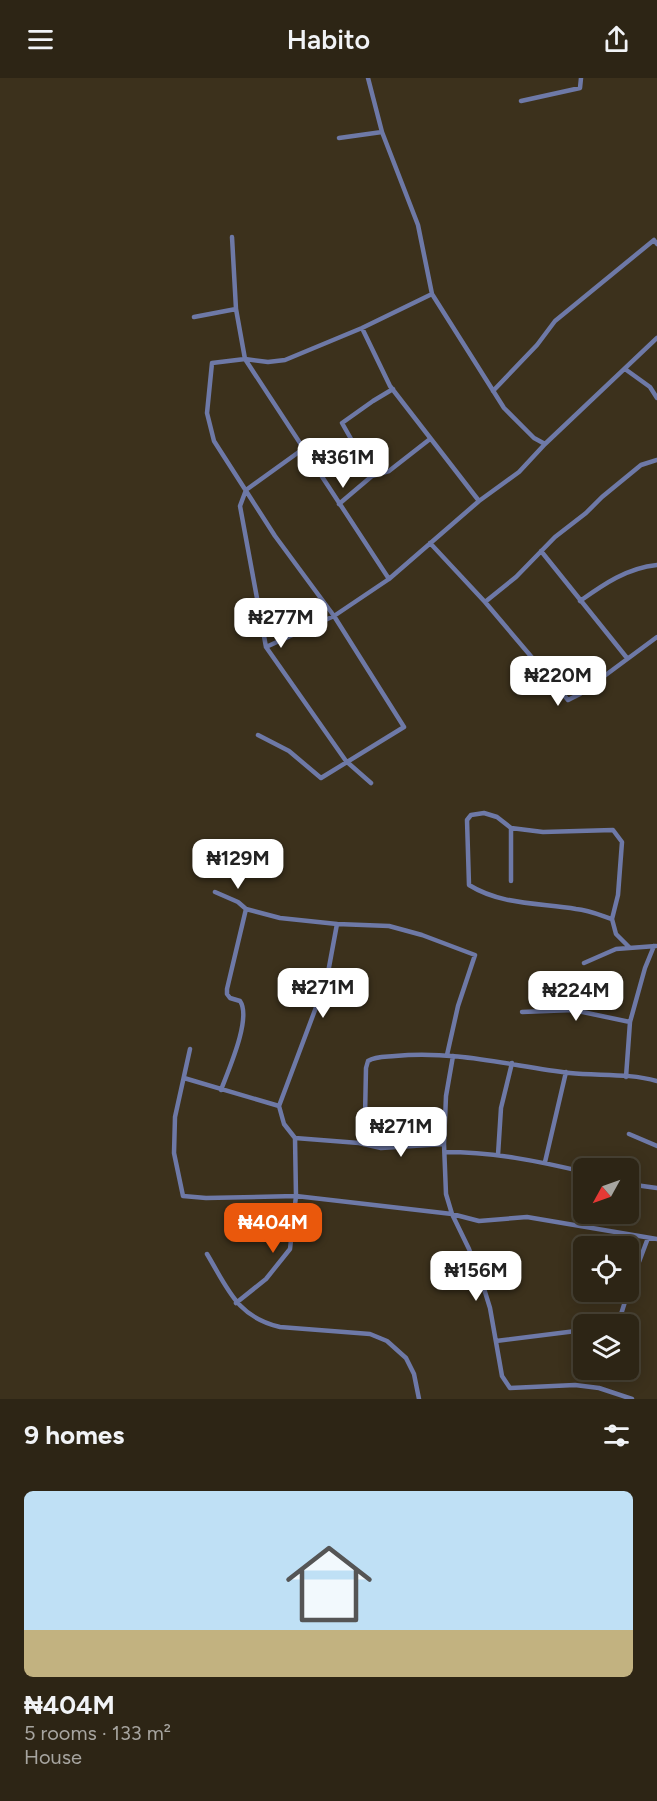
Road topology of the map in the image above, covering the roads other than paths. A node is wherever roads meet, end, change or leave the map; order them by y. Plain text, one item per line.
1 (368, 78) edge
2 (581, 78) edge
3 (521, 101) dead end
4 (382, 132) junction
5 (339, 138) dead end
6 (232, 237) dead end
7 (657, 244) edge
8 (432, 294) junction
9 (237, 309) junction
10 (194, 317) dead end
11 (362, 328) junction
12 (657, 338) edge
13 (245, 359) junction
14 (625, 369) junction
15 (393, 389) junction
16 (493, 391) junction
17 (657, 398) edge
18 (430, 439) junction
19 (545, 444) junction
20 (303, 449) junction
21 (657, 460) edge
22 (372, 476) junction
23 (246, 490) junction
24 (479, 501) junction
25 (339, 504) junction
26 (430, 543) junction
27 (541, 551) junction
28 (657, 565) edge
29 (389, 579) junction
30 (580, 601) junction
31 (485, 602) junction
32 (334, 616) junction
33 (657, 637) edge
34 (266, 647) junction
35 (627, 658) junction
36 (258, 735) dead end
37 (346, 761) junction
38 (370, 783) dead end
39 (511, 828) junction
40 (511, 881) dead end
41 (215, 892) dead end
42 (246, 909) junction
43 (612, 920) junction
44 (337, 924) junction
45 (656, 946) edge
46 (628, 947) junction
47 (584, 963) dead end
48 (522, 1012) dead end
49 (630, 1022) junction
50 (190, 1049) dead end
51 (450, 1056) junction
52 (512, 1063) junction
53 (566, 1072) junction
54 (626, 1077) junction
55 (184, 1078) junction
56 (657, 1081) edge
57 (221, 1090) junction
58 (279, 1106) junction
59 (629, 1134) dead end
60 (295, 1138) junction
61 (359, 1143) junction
62 (444, 1144) junction
63 (657, 1146) edge
64 (446, 1152) junction
65 (498, 1155) junction
66 (545, 1162) junction
67 (573, 1169) edge
68 (639, 1186) edge
69 (657, 1188) edge
70 (296, 1196) junction
71 (452, 1214) junction
72 (648, 1238) junction
73 (657, 1239) edge
74 (207, 1254) dead end
75 (639, 1261) edge
76 (236, 1303) junction
77 (573, 1330) edge
78 (496, 1341) junction
79 (419, 1399) edge
80 (632, 1399) edge

1 - 4 street
2 - 3 street
4 - 5 street
4 - 8 street
6 - 9 street
7 - 16 street
8 - 11 street
8 - 16 street
9 - 10 street
9 - 13 street
11 - 13 street
11 - 15 street
12 - 14 street
13 - 20 street
13 - 23 street
14 - 17 street
14 - 19 street
15 - 18 street
15 - 22 street
16 - 19 street
18 - 22 street
18 - 24 street
19 - 24 street
20 - 23 street
20 - 25 street
21 - 27 street
22 - 25 street
23 - 32 street
23 - 34 street
24 - 26 street
25 - 29 street
26 - 29 street
26 - 31 street
27 - 30 street
27 - 31 street
28 - 30 street
29 - 32 street
30 - 35 street
31 - 35 street
32 - 34 street
32 - 37 street
33 - 35 street
34 - 37 street
36 - 37 street
37 - 38 street
39 - 40 street
39 - 43 street
39 - 43 street
41 - 42 street
42 - 44 street
42 - 57 street
43 - 46 street
44 - 51 street
44 - 58 street
45 - 46 street
45 - 49 street
46 - 47 street
48 - 49 street
49 - 54 street
50 - 55 street
51 - 52 street
51 - 61 street
51 - 62 street
52 - 53 street
52 - 65 street
53 - 54 street
53 - 66 street
54 - 56 street
55 - 57 street
55 - 70 street
57 - 58 street
58 - 60 street
59 - 63 street
60 - 61 street
60 - 70 street
61 - 62 street
62 - 64 street
64 - 65 street
64 - 71 street
65 - 66 street
66 - 67 street
68 - 69 street
70 - 71 street
70 - 76 street
71 - 72 street
71 - 78 street
72 - 73 street
72 - 75 street
74 - 76 street
76 - 79 street
77 - 78 street
78 - 80 street

